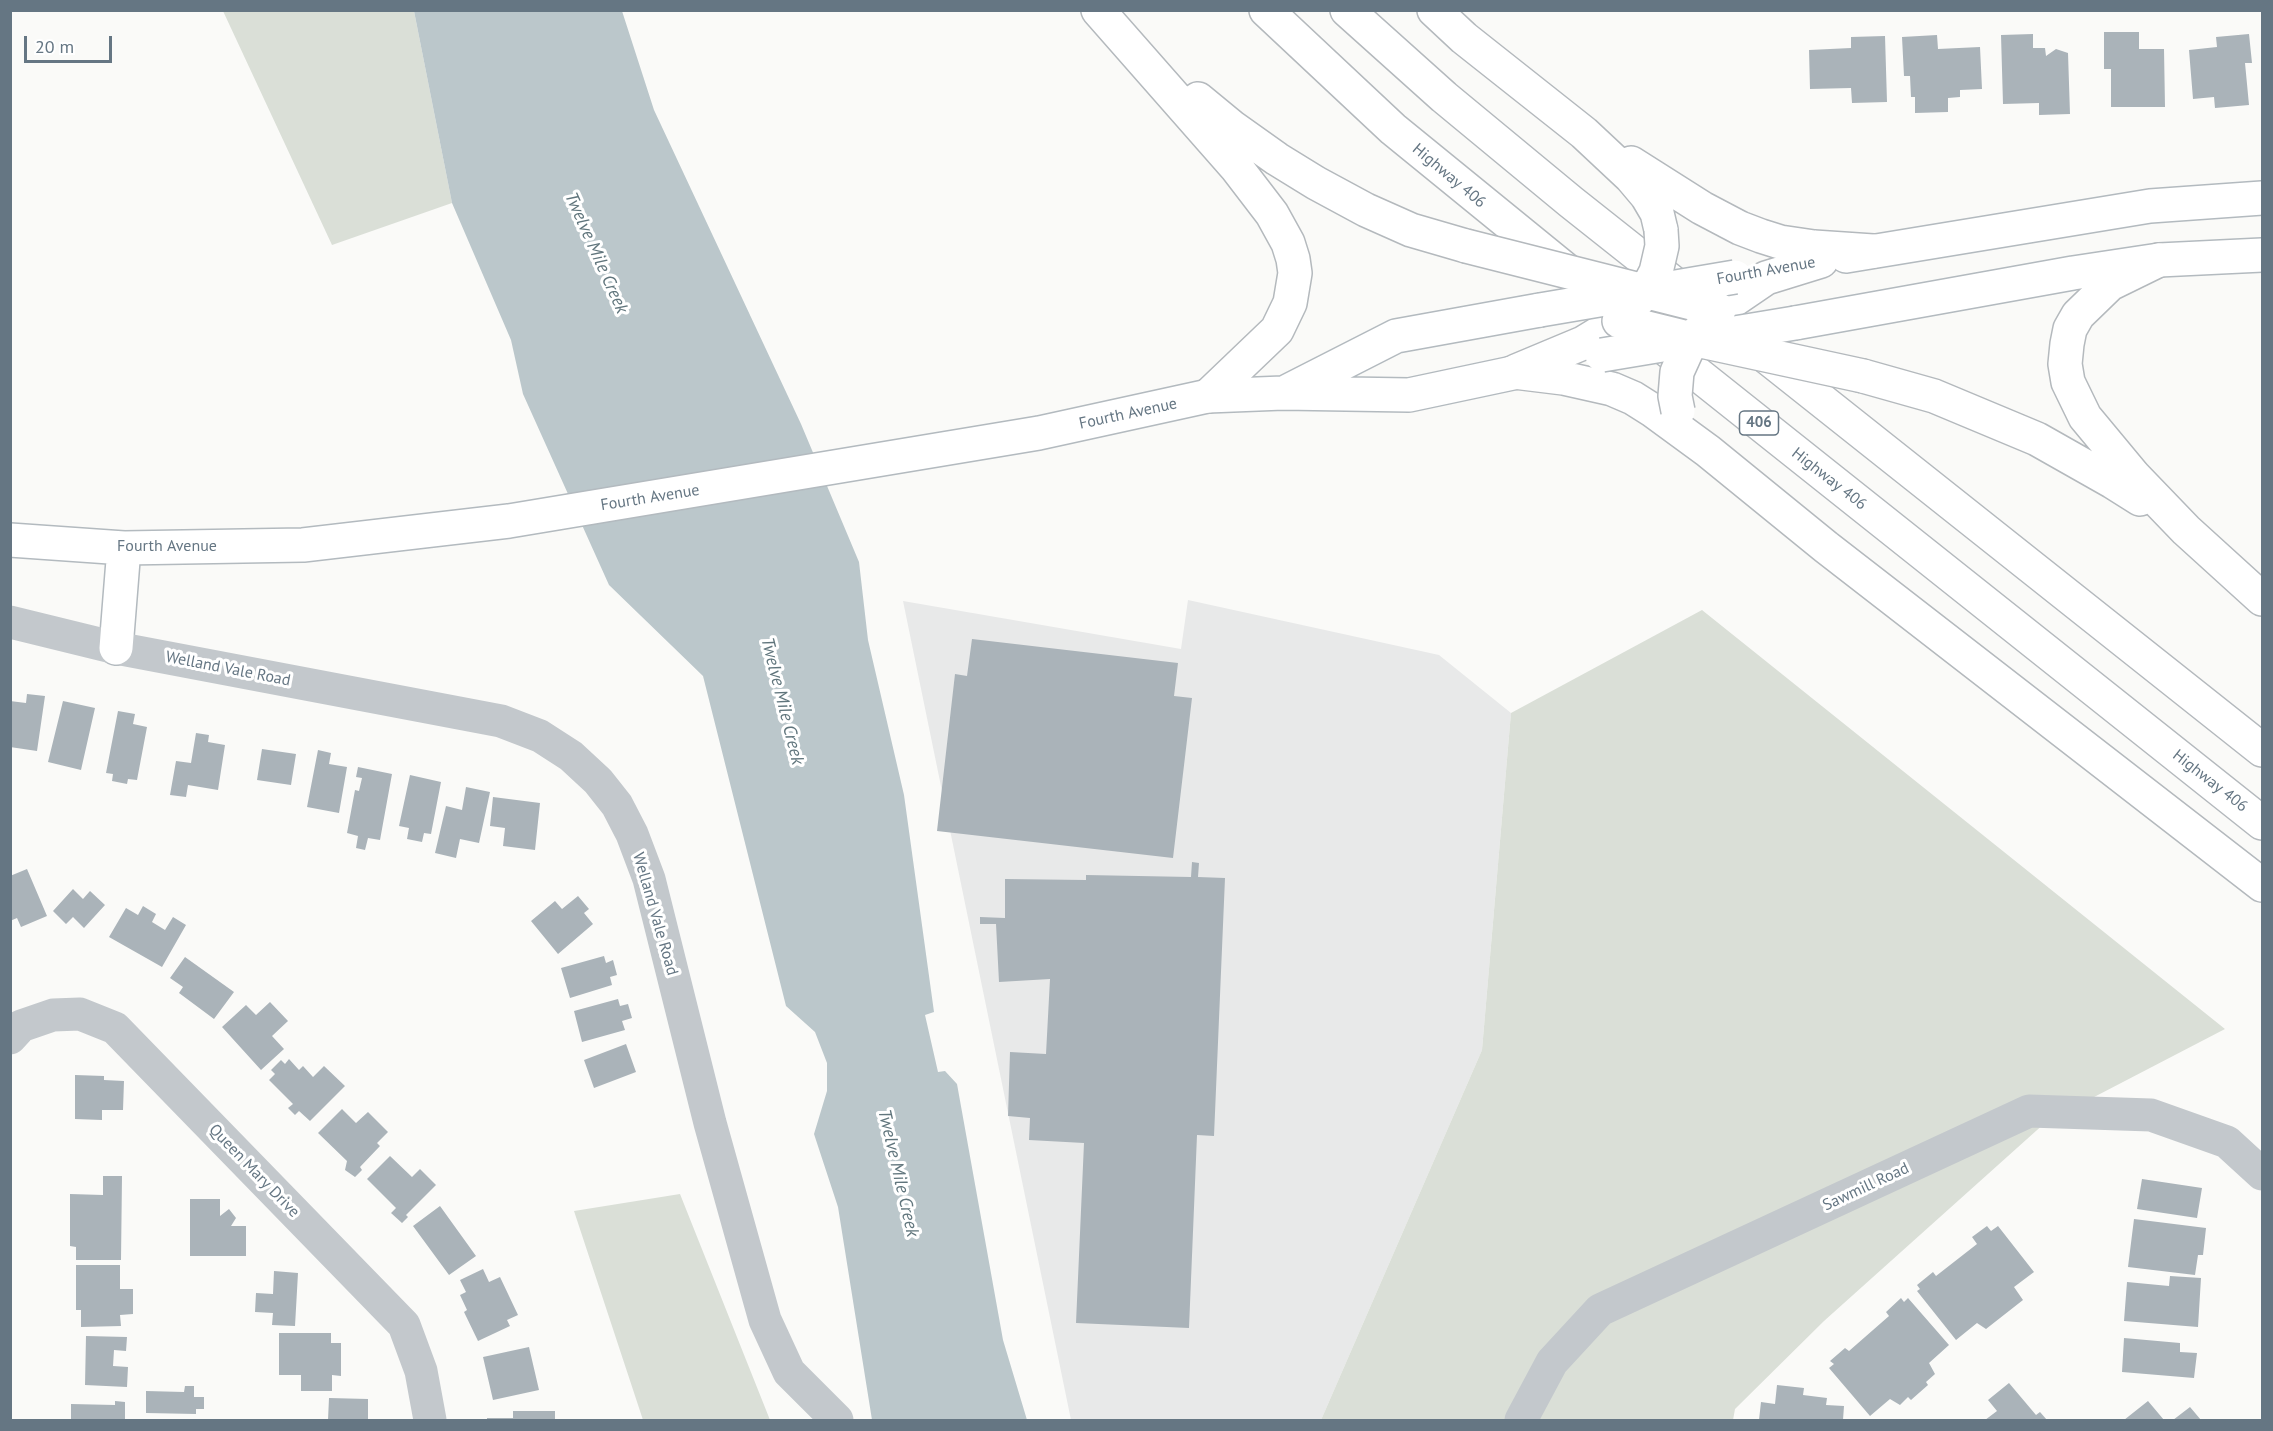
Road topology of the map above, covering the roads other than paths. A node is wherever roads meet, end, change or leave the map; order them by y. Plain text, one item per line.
1 (1266, 10) edge
2 (1347, 10) edge
3 (1434, 10) edge
4 (1106, 19) edge
5 (1584, 133) junction
6 (2262, 198) edge
7 (1872, 250) junction
8 (2262, 255) edge
9 (2159, 260) junction
10 (1646, 291) junction
11 (1733, 293) junction
12 (1540, 310) junction
13 (1619, 321) junction
14 (1795, 323) junction
15 (1692, 339) junction
16 (1592, 349) junction
17 (1514, 372) junction
18 (1283, 393) junction
19 (1208, 396) junction
20 (1708, 452) junction
21 (2186, 530) junction
22 (10, 540) edge
23 (124, 548) junction
24 (2262, 598) edge
25 (10, 622) edge
26 (116, 648) junction
27 (2262, 750) edge
28 (2262, 823) edge
29 (2262, 885) edge
30 (10, 1038) edge
31 (2262, 1174) edge
32 (430, 1420) edge
33 (836, 1420) edge
34 (1521, 1420) edge

1 - 28 main road, Highway 406 / 406
2 - 27 main road
3 - 5 main road
4 - 10 main road, bridge
4 - 19 main road
5 - 7 main road
5 - 10 main road, bridge
6 - 7 main road, Fourth Avenue
7 - 11 main road, Fourth Avenue
8 - 9 main road
9 - 14 main road
9 - 21 main road
10 - 11 main road, bridge
10 - 12 main road, Fourth Avenue, bridge
10 - 13 main road, bridge
11 - 14 main road, bridge
11 - 15 main road, bridge
12 - 13 main road, bridge
12 - 18 main road, Fourth Avenue
13 - 15 main road, bridge
13 - 16 main road
14 - 15 main road, bridge
15 - 16 main road, Fourth Avenue, bridge
15 - 20 main road, bridge
15 - 21 main road, bridge
16 - 17 main road, Fourth Avenue
17 - 18 main road, Fourth Avenue
17 - 20 main road
18 - 19 main road, Fourth Avenue
19 - 23 main road, Fourth Avenue
20 - 29 main road
21 - 24 main road
22 - 23 main road, Fourth Avenue
23 - 26 main road
25 - 26 street, Welland Vale Road
26 - 33 street, Welland Vale Road
30 - 32 street, Queen Mary Drive
31 - 34 street, Sawmill Road

